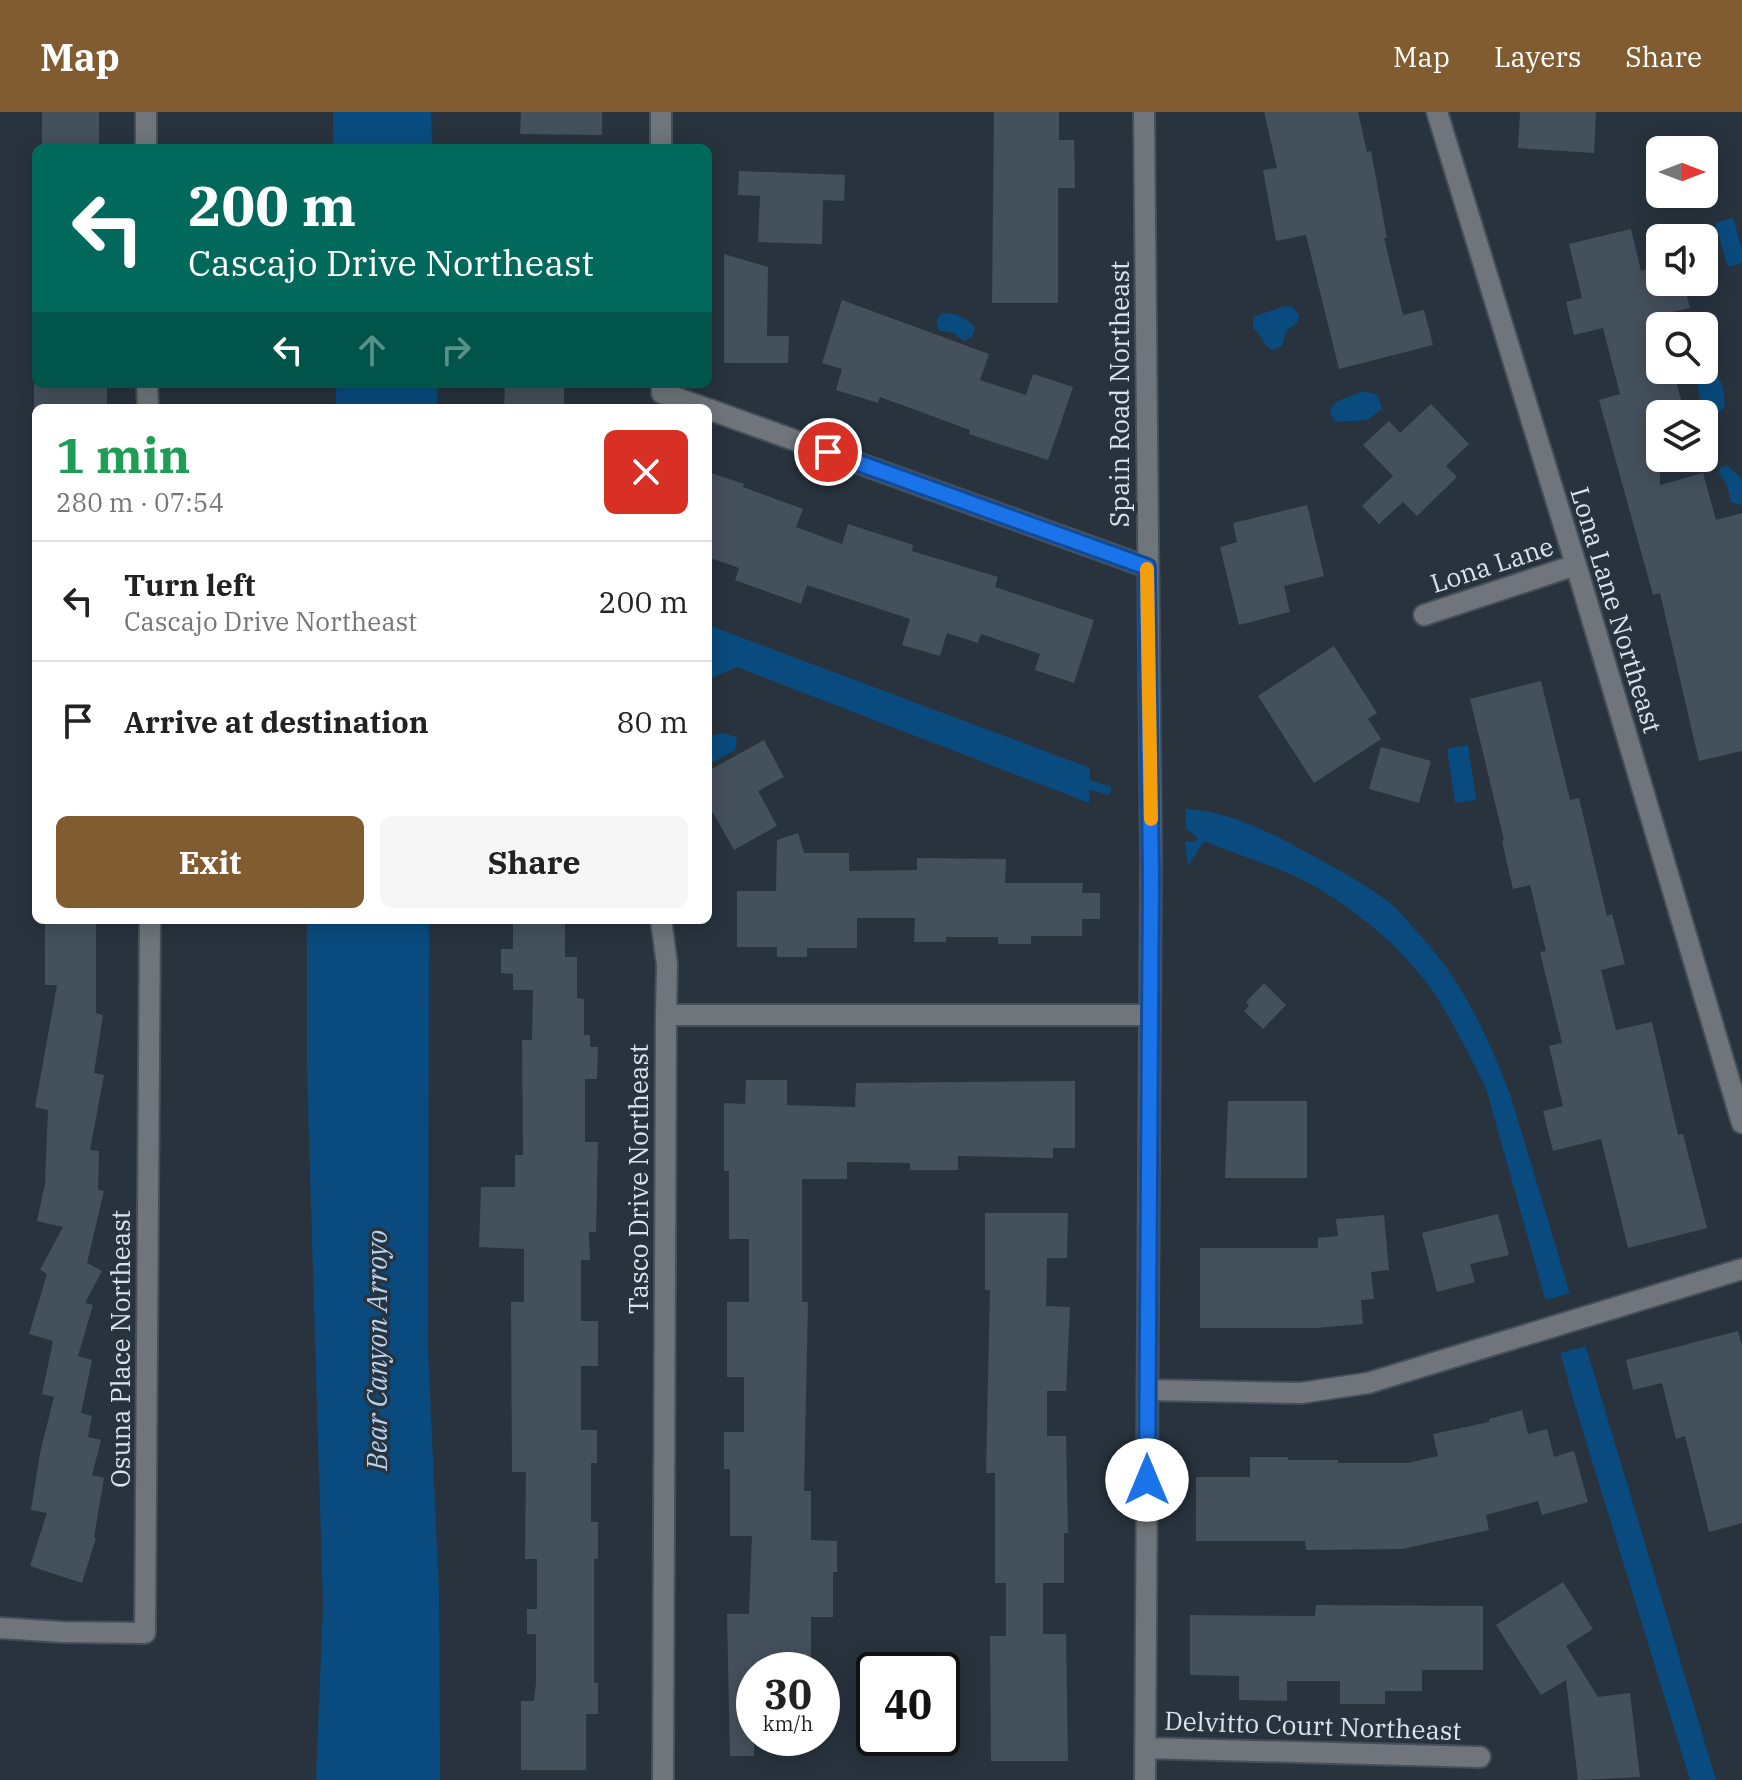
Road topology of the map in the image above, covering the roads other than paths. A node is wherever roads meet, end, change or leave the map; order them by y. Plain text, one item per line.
1 (146, 112) edge
2 (661, 112) edge
3 (1144, 112) edge
4 (1437, 112) edge
5 (146, 144) edge
6 (661, 144) edge
7 (662, 388) edge
8 (692, 404) edge
9 (712, 411) edge
10 (1576, 565) junction
11 (1147, 567) junction
12 (1424, 615) dead end
13 (150, 924) edge
14 (662, 924) edge
15 (666, 1015) junction
16 (1149, 1015) junction
17 (1742, 1123) edge
18 (1742, 1269) edge
19 (1148, 1390) junction
20 (0, 1628) edge
21 (1145, 1748) junction
22 (1480, 1757) dead end
23 (663, 1780) edge
24 (1145, 1780) edge

1 - 5 street
2 - 6 street
3 - 11 street, Spain Road Northeast
4 - 10 street, Lona Lane Northeast
7 - 8 street
9 - 11 street
10 - 12 street, Lona Lane
10 - 17 street, Lona Lane Northeast
11 - 16 street, Spain Road Northeast
13 - 20 street, Osuna Place Northeast
14 - 15 street
15 - 16 street, Tasco Drive Northeast
15 - 23 street, Tasco Drive Northeast
16 - 19 street, Spain Road Northeast
18 - 19 street
19 - 21 street, Spain Road Northeast
21 - 22 street, Delvitto Court Northeast
21 - 24 street, Spain Road Northeast

